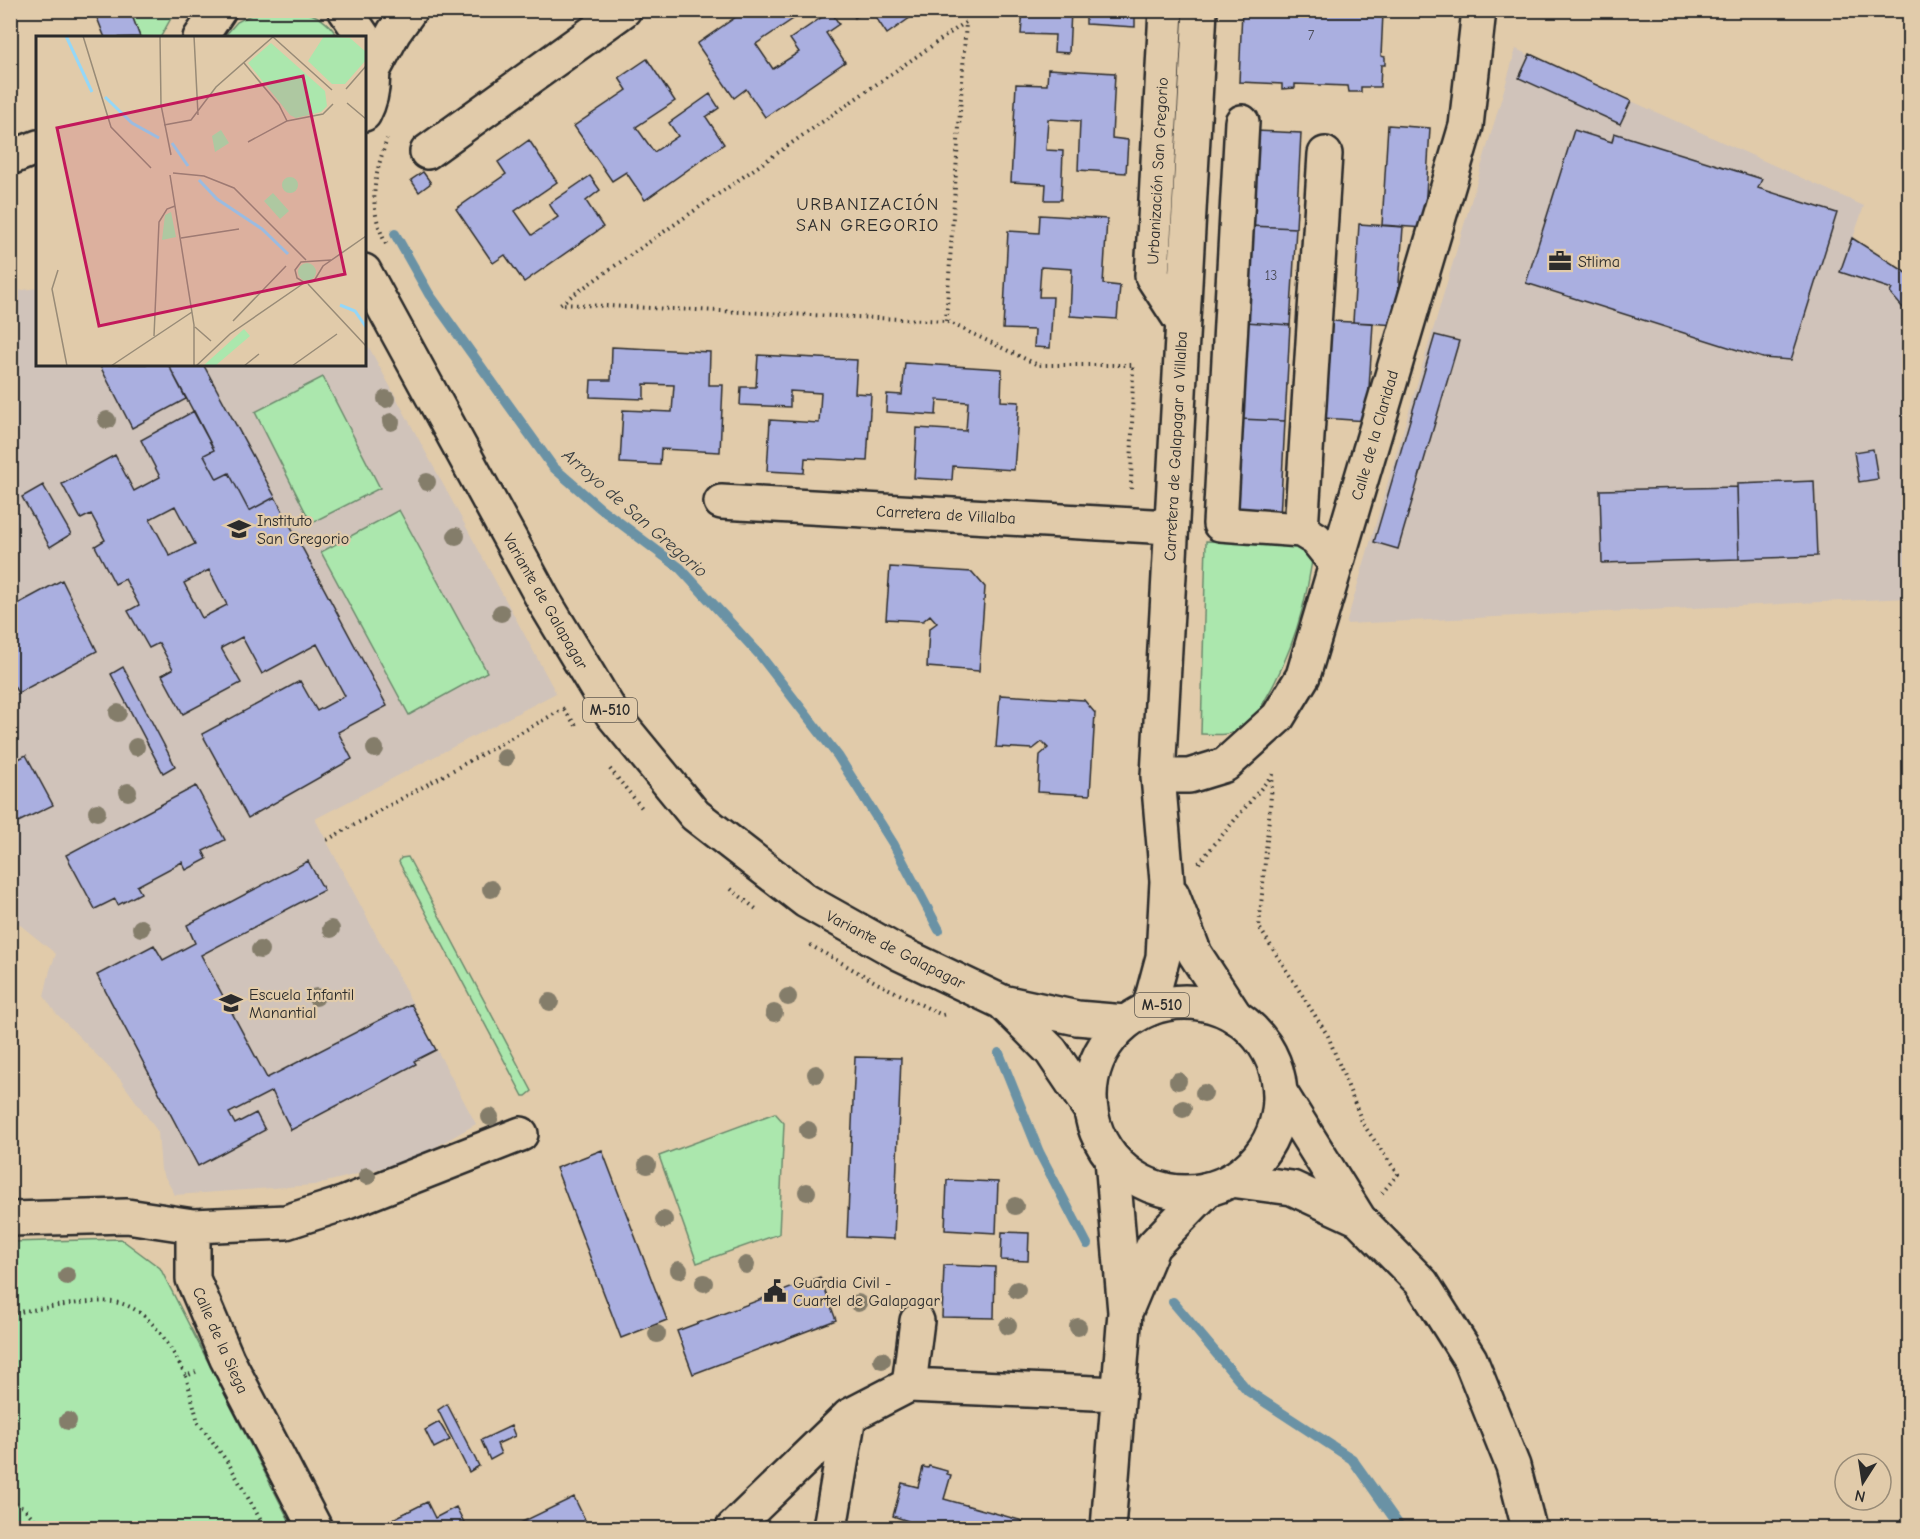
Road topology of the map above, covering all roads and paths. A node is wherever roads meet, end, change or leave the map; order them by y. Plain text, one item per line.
1 (345, 10) edge
2 (410, 10) edge
3 (624, 10) edge
4 (1166, 10) edge
5 (1200, 10) edge
6 (1479, 10) edge
7 (363, 36) edge
8 (366, 45) edge
9 (373, 71) junction
10 (366, 108) edge
11 (1242, 122) dead end
12 (36, 148) edge
13 (427, 152) dead end
14 (1325, 154) dead end
15 (10, 158) edge
16 (366, 272) edge
17 (946, 321) junction
18 (1182, 322) junction
19 (721, 502) dead end
20 (1130, 525) junction
21 (1170, 527) junction
22 (1301, 530) junction
23 (1336, 564) junction
24 (569, 702) dead end
25 (1278, 717) junction
26 (1158, 776) junction
27 (327, 840) dead end
28 (1167, 881) junction
29 (1002, 1002) junction
30 (1137, 1015) junction
31 (1236, 1017) junction
32 (1280, 1092) junction
33 (1090, 1110) junction
34 (521, 1134) dead end
35 (1112, 1159) junction
36 (1220, 1185) junction
37 (10, 1218) edge
38 (1359, 1219) junction
39 (193, 1226) junction
40 (1125, 1312) junction
41 (10, 1315) edge
42 (917, 1321) dead end
43 (227, 1359) junction
44 (186, 1376) junction
45 (909, 1385) junction
46 (1118, 1394) junction
47 (849, 1416) junction
48 (10, 1501) edge
49 (42, 1528) edge
50 (266, 1528) edge
51 (315, 1528) edge
52 (733, 1528) edge
53 (830, 1528) edge
54 (1108, 1528) edge
55 (1529, 1528) edge

1 - 7 street
2 - 9 street
3 - 13 street
4 - 18 street, Urbanización San Gregorio
5 - 18 street, Carretera de Galapagar a Villalba
6 - 23 street, Calle de la Claridad
8 - 9 street
9 - 10 street
11 - 22 street
12 - 15 street
14 - 22 street
16 - 29 street, Variante de Galapagar / M-510
17 - 17 path
17 - 20 path
18 - 21 street, Carretera de Galapagar a Villalba
19 - 20 street, Carretera de Villalba
20 - 21 street, Carretera de Villalba
21 - 26 street, Carretera de Galapagar a Villalba
22 - 23 street
23 - 25 street, Calle de la Claridad
24 - 27 path
25 - 26 street, Calle de la Claridad
25 - 38 path
26 - 28 street, Carretera de Galapagar a Villalba
28 - 30 street, Carretera de Galapagar a Villalba
28 - 31 street, Carretera de Galapagar a Villalba
29 - 30 street, M-510
29 - 33 street, M-510
30 - 31 street, M-510
30 - 33 street, M-510
31 - 32 street, M-510
32 - 36 street, M-510
32 - 38 street, M-510
33 - 35 street, M-510
34 - 39 street
35 - 36 street, M-510
35 - 40 street
36 - 38 street, M-510
36 - 40 street
37 - 39 street
38 - 55 street, M-510
39 - 43 street, Calle de la Siega
40 - 46 street
41 - 44 path
42 - 45 street
43 - 44 path
43 - 51 street, Calle de la Siega
44 - 50 path
45 - 46 street
45 - 47 street
46 - 54 street
47 - 52 street
47 - 53 street
48 - 49 path

